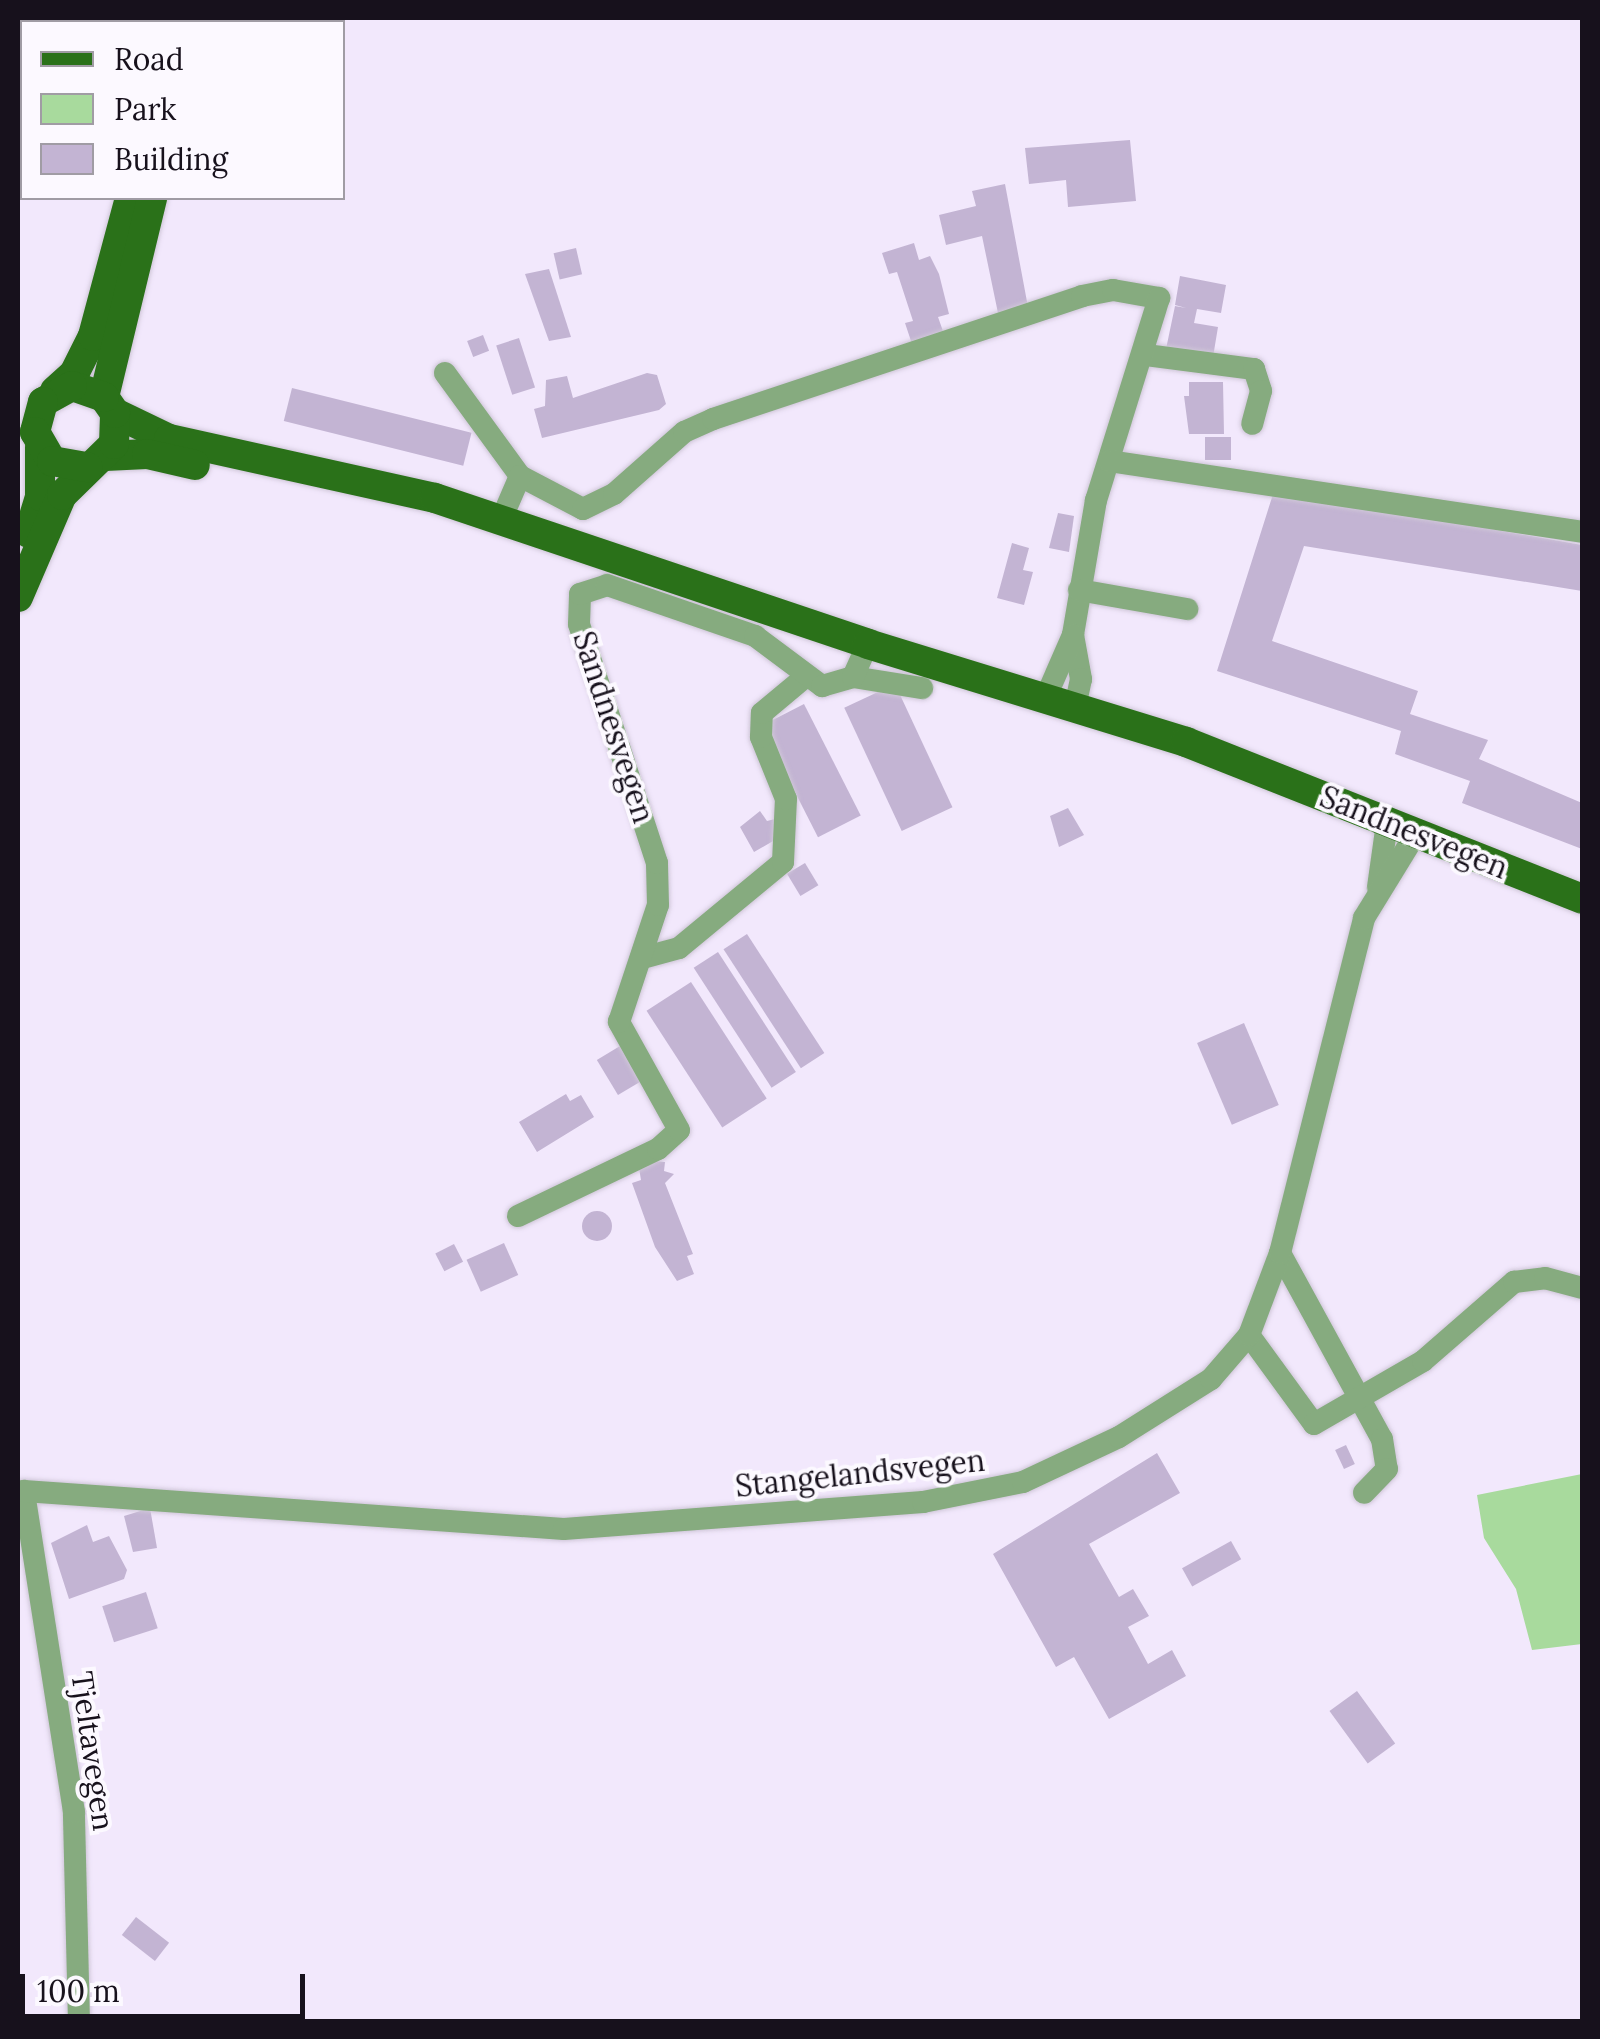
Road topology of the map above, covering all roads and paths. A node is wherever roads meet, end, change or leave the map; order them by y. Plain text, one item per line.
1 (129, 200) edge
2 (152, 200) edge
3 (1146, 356) junction
4 (445, 372) dead end
5 (55, 391) junction
6 (110, 405) junction
7 (1252, 424) dead end
8 (40, 447) junction
9 (1109, 460) junction
10 (96, 462) junction
11 (520, 476) junction
12 (373, 483) junction
13 (500, 520) junction
14 (1582, 532) edge
15 (18, 567) edge
16 (1080, 590) junction
17 (18, 597) edge
18 (1188, 610) dead end
19 (868, 644) junction
20 (853, 676) junction
21 (805, 677) junction
22 (922, 688) dead end
23 (1060, 703) junction
24 (1401, 829) junction
25 (1582, 899) edge
26 (642, 958) junction
27 (518, 1216) dead end
28 (1280, 1254) junction
29 (1582, 1288) edge
30 (1250, 1334) junction
31 (1365, 1400) junction
32 (24, 1490) joint
33 (1364, 1494) dead end
34 (79, 2022) edge

1 - 5 main road
2 - 6 main road
3 - 7 street
3 - 9 street
3 - 11 street
4 - 11 street
5 - 6 main road
5 - 8 main road
6 - 10 main road
6 - 12 main road, Sandnesvegen
8 - 10 main road
8 - 15 main road
9 - 14 street
9 - 16 street
10 - 12 main road, Sandnesvegen
10 - 17 main road
11 - 13 street
12 - 13 main road, Sandnesvegen
13 - 19 main road, Sandnesvegen
16 - 18 street
16 - 23 street
19 - 20 street
19 - 23 main road, Sandnesvegen
20 - 21 street
20 - 22 street
21 - 26 street
21 - 26 street, Sandnesvegen
23 - 24 main road, Sandnesvegen
24 - 25 main road, Sandnesvegen
24 - 28 street, Stangelandsvegen
26 - 27 street
28 - 30 street, Stangelandsvegen
28 - 31 street
29 - 31 street
30 - 31 street
30 - 32 street, Stangelandsvegen
31 - 33 street
32 - 34 street, Tjeltavegen

